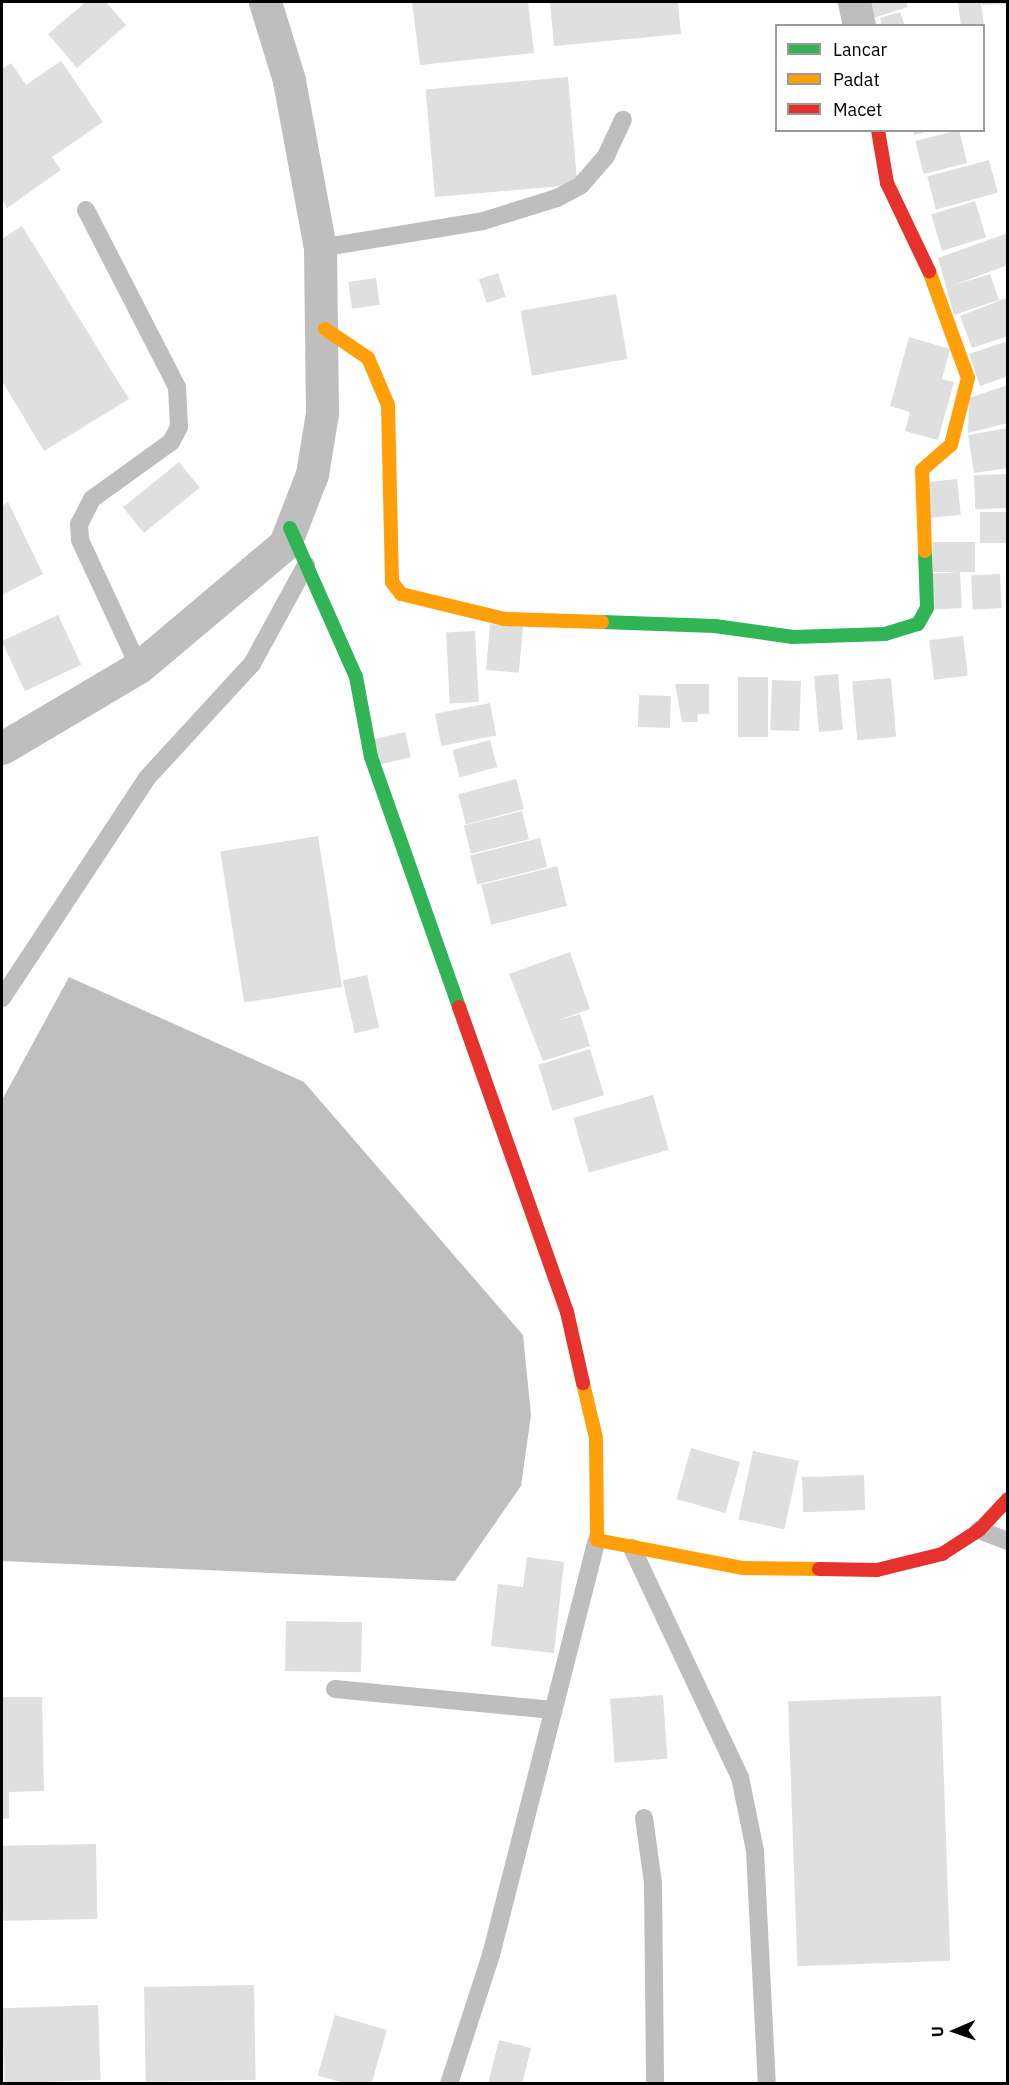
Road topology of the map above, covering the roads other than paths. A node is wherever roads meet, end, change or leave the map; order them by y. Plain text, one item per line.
1 (265, 2) edge
2 (854, 2) edge
3 (860, 24) edge
4 (623, 120) dead end
5 (878, 132) edge
6 (86, 210) dead end
7 (320, 248) junction
8 (325, 329) junction
9 (290, 528) junction
10 (306, 565) junction
11 (140, 667) junction
12 (2, 748) edge
13 (2, 998) edge
14 (1008, 1498) edge
15 (979, 1530) junction
16 (597, 1540) junction
17 (1008, 1541) edge
18 (632, 1548) junction
19 (335, 1689) dead end
20 (553, 1710) junction
21 (644, 1818) dead end
22 (449, 2084) edge
23 (655, 2084) edge
24 (767, 2084) edge

1 - 7 street
2 - 3 street
4 - 7 lane
5 - 8 street
6 - 11 lane
7 - 8 street
8 - 9 street
9 - 10 street
9 - 11 street
10 - 13 lane
10 - 16 street
11 - 12 street
14 - 15 street
15 - 17 lane
15 - 18 street
16 - 18 street
16 - 20 lane
18 - 24 lane
19 - 20 lane
20 - 22 lane
21 - 23 lane

